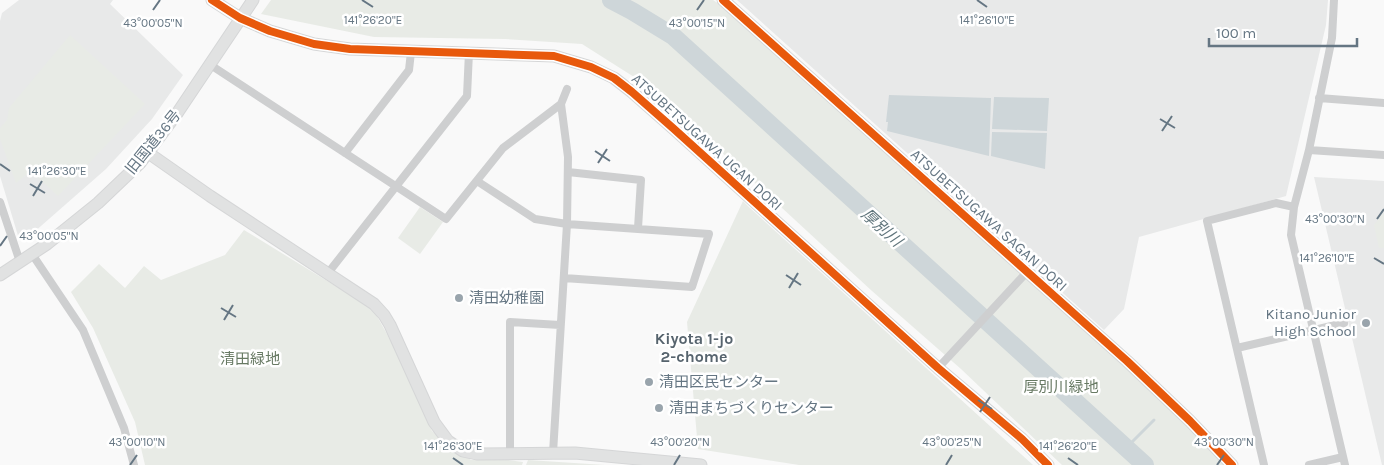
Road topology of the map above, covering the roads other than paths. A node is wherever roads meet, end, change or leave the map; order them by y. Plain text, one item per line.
1 (212, 0) edge
2 (723, 0) edge
3 (1334, 0) edge
4 (251, 2) edge
5 (240, 18) junction
6 (412, 52) junction
7 (469, 52) junction
8 (208, 64) junction
9 (567, 89) dead end
10 (1319, 98) junction
11 (1384, 103) edge
12 (561, 104) junction
13 (1309, 150) junction
14 (148, 152) junction
15 (345, 153) junction
16 (1384, 155) edge
17 (568, 172) junction
18 (477, 181) junction
19 (396, 186) junction
20 (0, 202) edge
21 (1294, 207) junction
22 (567, 224) junction
23 (638, 228) junction
24 (32, 254) junction
25 (20, 262) junction
26 (1028, 272) junction
27 (328, 273) junction
28 (0, 275) edge
29 (564, 278) junction
30 (1344, 323) dead end
31 (560, 325) junction
32 (1313, 330) junction
33 (1237, 348) junction
34 (938, 368) junction
35 (553, 453) junction
36 (510, 455) junction
37 (1344, 461) edge
38 (134, 465) edge
39 (701, 465) edge
40 (1048, 465) edge
41 (1232, 465) edge
42 (1264, 465) edge
43 (1310, 465) edge

1 - 5 street, ATSUBETSUGAWA UGAN DORI
2 - 26 street, ATSUBETSUGAWA SAGAN DORI
3 - 10 street
4 - 5 street, 旧国道36号
5 - 6 street, ATSUBETSUGAWA UGAN DORI
5 - 8 street, 旧国道36号
6 - 7 street, ATSUBETSUGAWA UGAN DORI
6 - 15 street
7 - 19 street
7 - 34 street, ATSUBETSUGAWA UGAN DORI
8 - 14 street, 旧国道36号
8 - 15 street
9 - 12 street
10 - 11 street
10 - 13 street
12 - 17 street
12 - 18 street
13 - 16 street
13 - 21 street
14 - 24 street, 旧国道36号
14 - 27 street
15 - 19 street
17 - 22 street
17 - 23 street
18 - 19 street
18 - 22 street
19 - 27 street
20 - 25 street
21 - 32 street
21 - 33 street
22 - 23 street
22 - 29 street
23 - 29 street
24 - 25 street, 旧国道36号
24 - 38 street
25 - 28 street, 旧国道36号
26 - 34 street
26 - 41 street, ATSUBETSUGAWA SAGAN DORI
27 - 36 street
29 - 31 street
30 - 32 street
31 - 35 street
31 - 36 street
32 - 33 street
32 - 37 street
33 - 42 street
34 - 40 street, ATSUBETSUGAWA UGAN DORI
35 - 36 street
35 - 39 street
37 - 43 street

